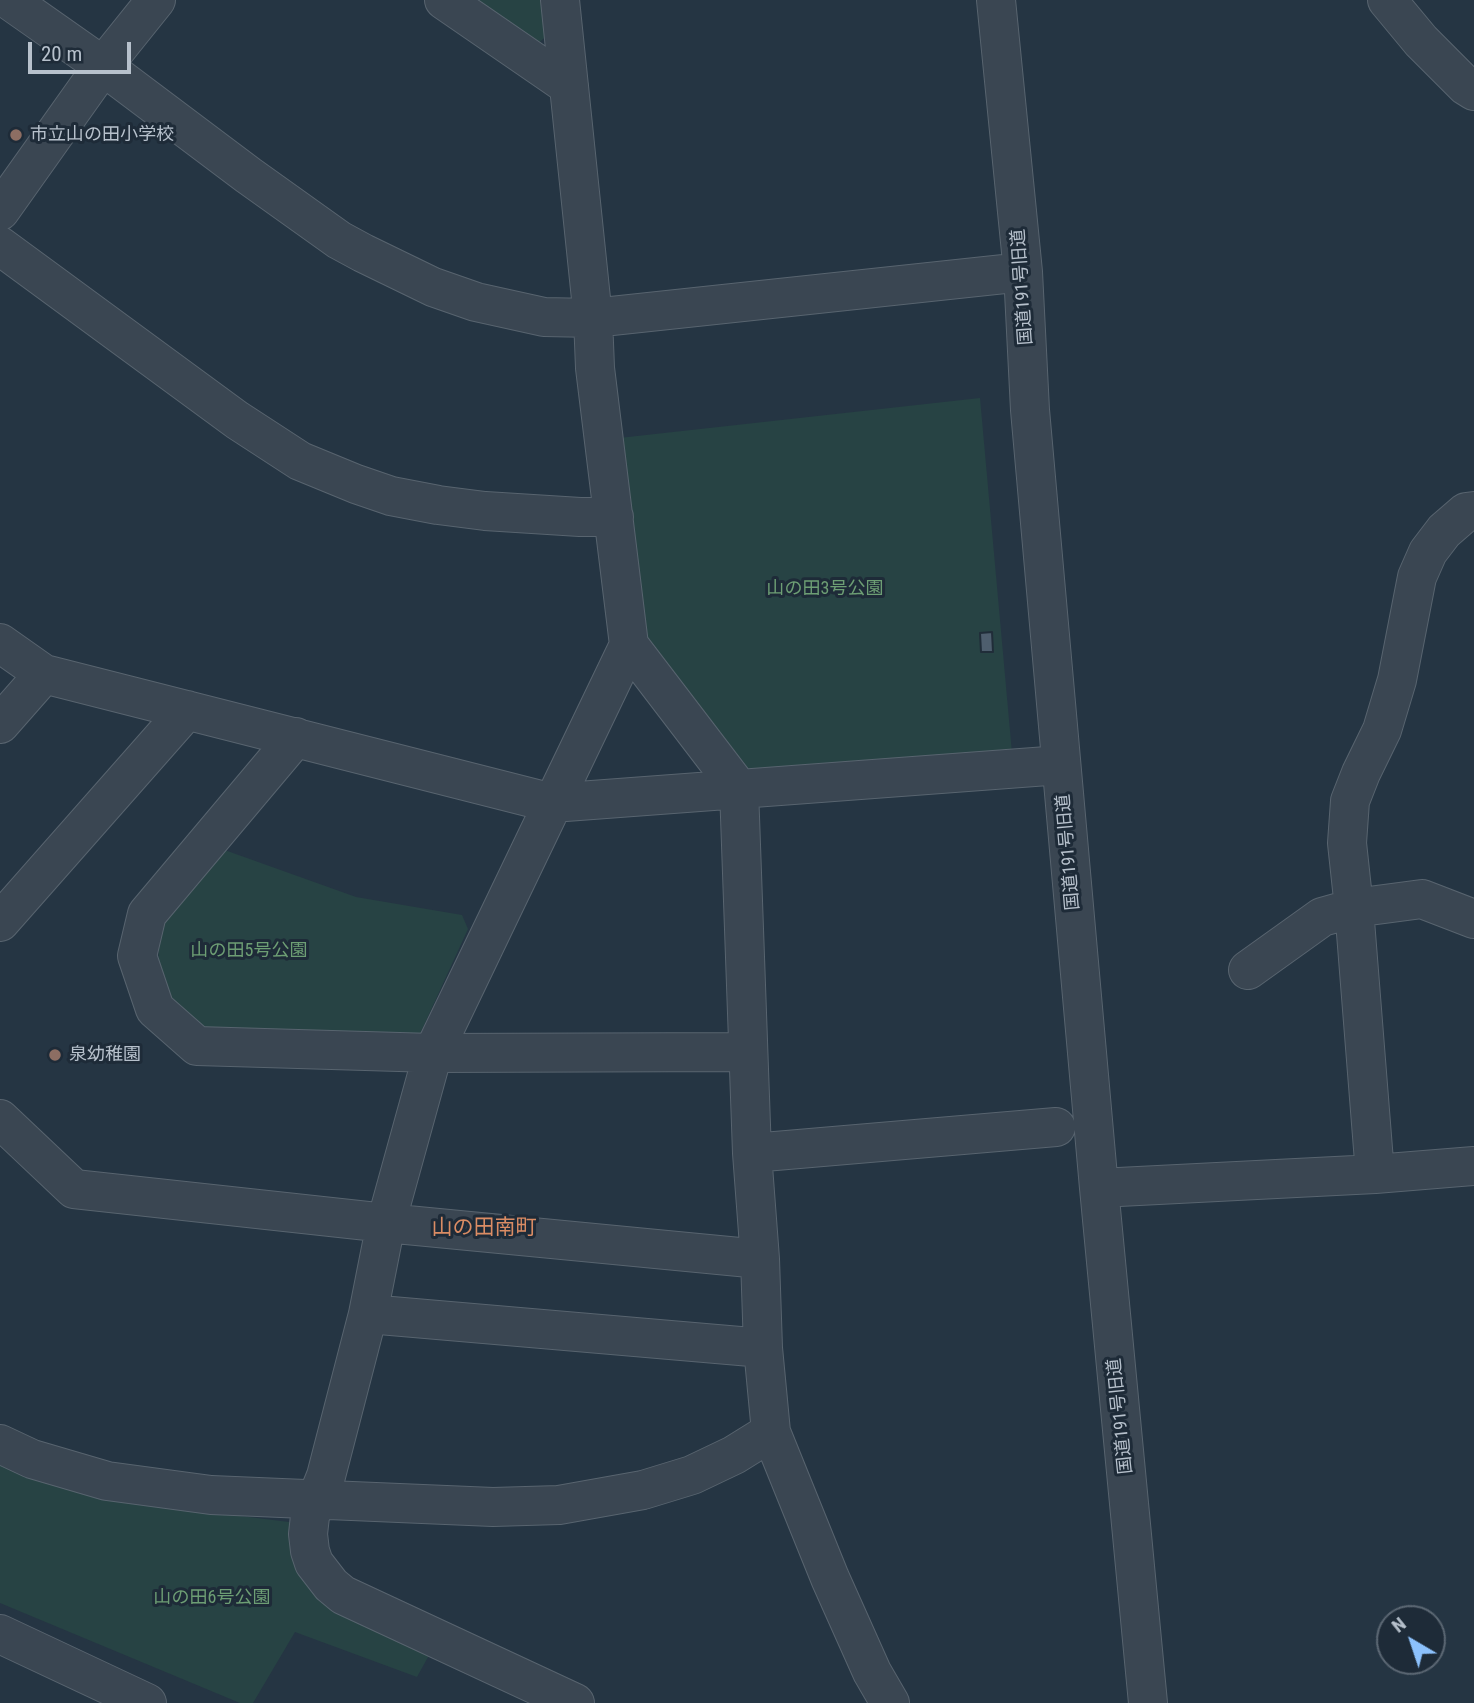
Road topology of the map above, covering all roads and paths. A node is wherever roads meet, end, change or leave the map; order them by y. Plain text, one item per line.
1 (9, 0) edge
2 (156, 0) edge
3 (444, 0) edge
4 (560, 0) edge
5 (996, 0) edge
6 (1387, 0) edge
7 (103, 66) junction
8 (569, 86) junction
9 (1474, 91) edge
10 (0, 211) edge
11 (0, 246) edge
12 (1023, 272) junction
13 (593, 318) junction
14 (1474, 511) edge
15 (614, 517) junction
16 (0, 643) edge
17 (629, 645) junction
18 (44, 674) junction
19 (187, 710) junction
20 (0, 724) edge
21 (296, 737) junction
22 (1061, 765) junction
23 (739, 789) junction
24 (552, 803) junction
25 (1354, 908) junction
26 (1474, 919) edge
27 (0, 922) edge
28 (1248, 970) dead end
29 (747, 1052) junction
30 (433, 1053) junction
31 (0, 1119) edge
32 (1056, 1127) dead end
33 (752, 1153) junction
34 (1474, 1166) edge
35 (1375, 1174) junction
36 (1099, 1188) junction
37 (386, 1223) junction
38 (760, 1259) junction
39 (368, 1314) junction
40 (763, 1348) junction
41 (771, 1432) junction
42 (0, 1444) edge
43 (318, 1499) junction
44 (0, 1634) edge
45 (887, 1702) edge
46 (147, 1703) edge
47 (575, 1703) edge
48 (1148, 1703) edge

1 - 7 street
2 - 7 street
3 - 8 street
4 - 8 street
5 - 12 street, 国道191号旧道
6 - 9 street
7 - 10 street
7 - 13 street
8 - 13 street
11 - 15 street
12 - 13 street
12 - 22 street, 国道191号旧道
13 - 15 street
14 - 25 street
15 - 17 street
16 - 18 street
17 - 23 street
17 - 24 street
18 - 19 street
18 - 20 street
19 - 21 street
19 - 27 street
21 - 24 street
21 - 30 street
22 - 23 street
22 - 36 street, 国道191号旧道
23 - 24 street
23 - 29 street
24 - 30 street
25 - 26 street
25 - 28 street
25 - 35 street
29 - 30 street
29 - 33 street
30 - 37 street
31 - 37 street
32 - 33 street
33 - 38 street
34 - 35 street
35 - 36 street
36 - 48 street, 国道191号旧道
37 - 38 street
37 - 39 street
38 - 40 street
39 - 40 street
39 - 43 street
40 - 41 street
41 - 43 street
41 - 45 street
42 - 43 street
43 - 47 street
44 - 46 street

